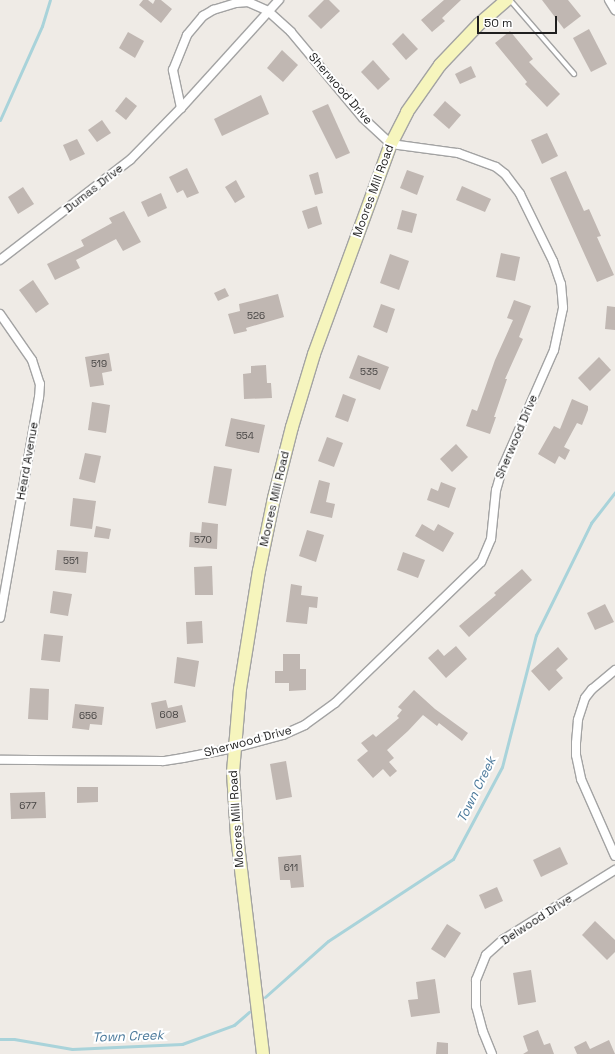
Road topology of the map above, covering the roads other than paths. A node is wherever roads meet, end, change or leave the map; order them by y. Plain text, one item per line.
1 (279, 0) edge
2 (509, 0) edge
3 (609, 0) edge
4 (615, 10) edge
5 (268, 11) junction
6 (574, 74) dead end
7 (181, 108) junction
8 (391, 144) junction
9 (0, 260) edge
10 (0, 314) edge
11 (0, 618) edge
12 (615, 670) edge
13 (234, 748) junction
14 (0, 760) edge
15 (615, 856) edge
16 (615, 870) edge
17 (263, 1054) edge
18 (492, 1054) edge

1 - 5 street, Dumas Drive
2 - 6 lane
2 - 8 street, Moores Mill Road
3 - 4 street
5 - 7 street, Dumas Drive
5 - 7 street
5 - 8 street, Sherwood Drive
7 - 9 street, Dumas Drive
8 - 13 street, Moores Mill Road
8 - 13 street, Sherwood Drive
10 - 11 street, Heard Avenue
12 - 15 street
13 - 14 street, Sherwood Drive
13 - 17 street, Moores Mill Road
16 - 18 street, Delwood Drive

